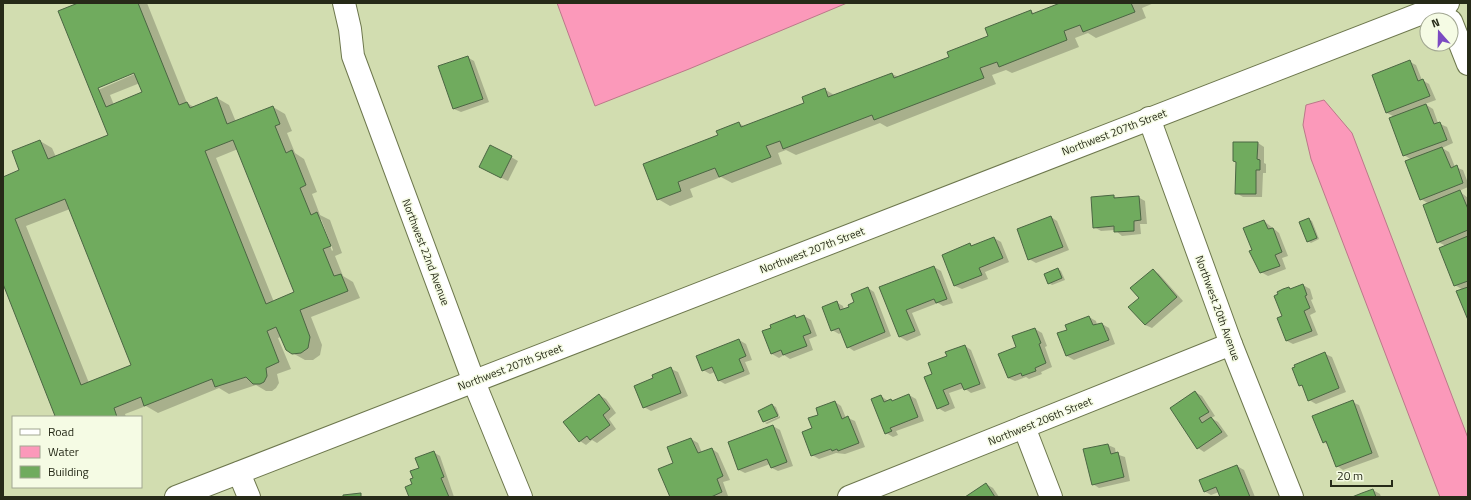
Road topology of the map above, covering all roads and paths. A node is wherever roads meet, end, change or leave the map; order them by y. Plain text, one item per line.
1 (344, 3) edge
2 (1419, 23) edge
3 (1459, 39) edge
4 (1468, 64) edge
5 (1149, 118) junction
6 (1231, 344) junction
7 (474, 382) junction
8 (1024, 427) junction
9 (239, 473) junction
10 (176, 497) edge
11 (249, 497) edge
12 (521, 497) edge
13 (849, 497) edge
14 (1051, 497) edge
15 (1292, 497) edge

1 - 7 street, Northwest 22nd Avenue
2 - 5 street, Northwest 207th Street
3 - 4 street
5 - 6 street, Northwest 20th Avenue
5 - 7 street, Northwest 207th Street
6 - 8 street, Northwest 206th Street
6 - 15 street, Northwest 20th Avenue
7 - 9 street, Northwest 207th Street
7 - 12 street, Northwest 22nd Avenue
8 - 13 street, Northwest 206th Street
8 - 14 street
9 - 10 street, Northwest 207th Street
9 - 11 street

